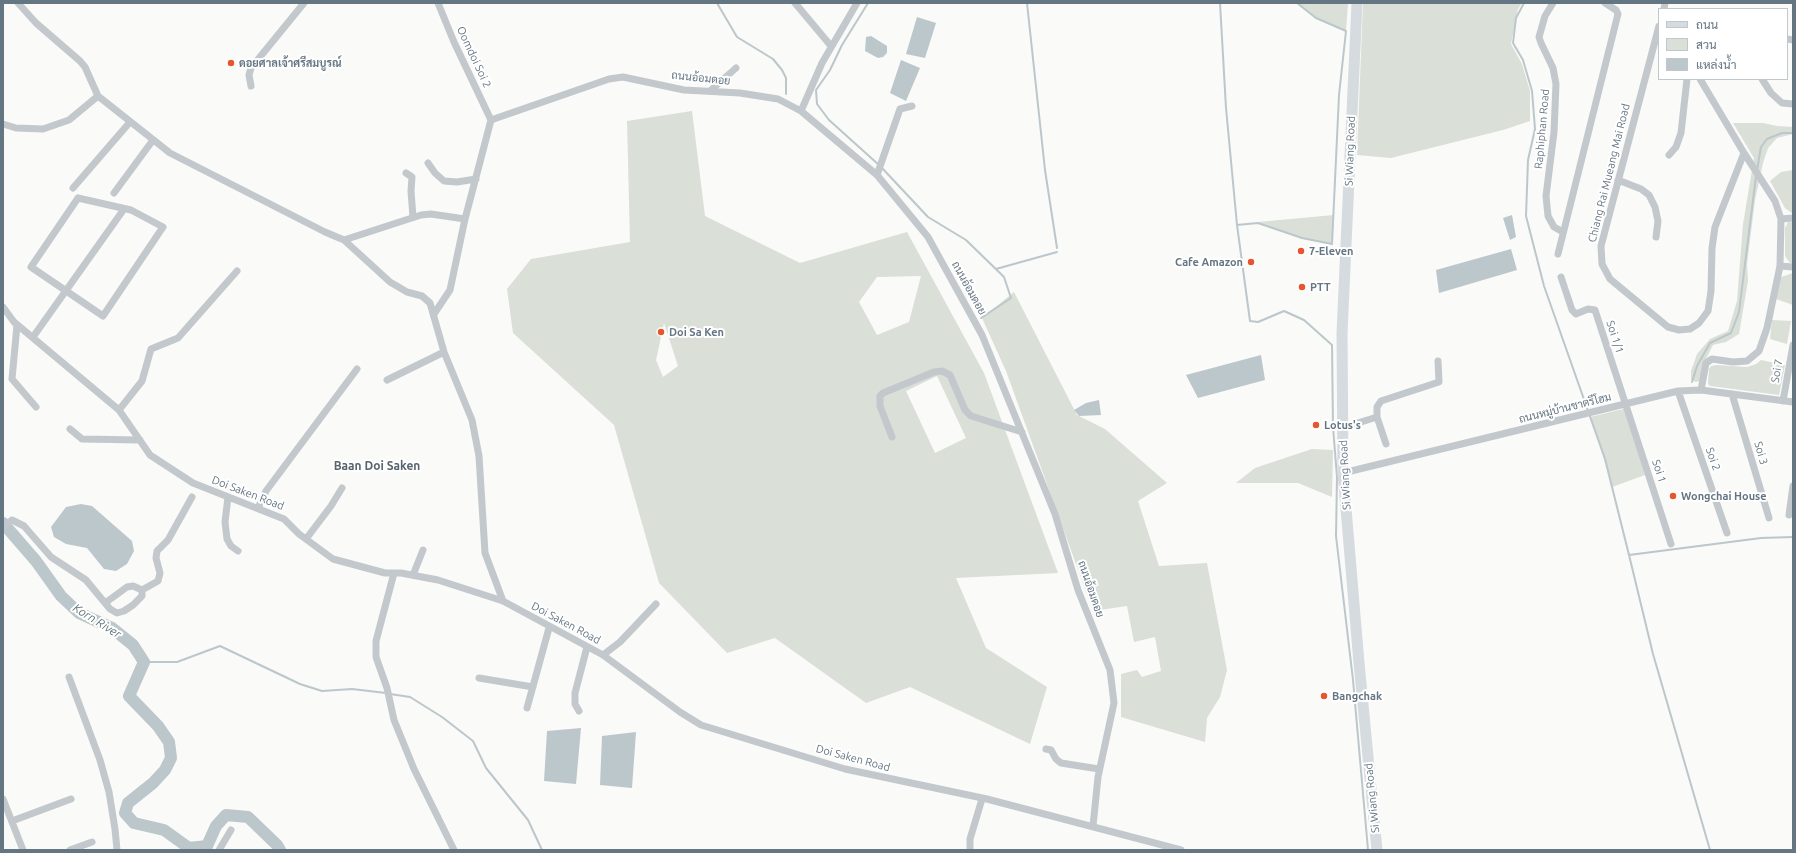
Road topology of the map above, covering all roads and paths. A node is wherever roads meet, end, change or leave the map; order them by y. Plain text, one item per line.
1 (18, 3) edge
2 (304, 3) edge
3 (438, 3) edge
4 (795, 3) edge
5 (857, 3) edge
6 (1357, 3) edge
7 (1553, 3) edge
8 (1605, 3) edge
9 (1658, 31) edge
10 (831, 46) junction
11 (736, 68) dead end
12 (1687, 80) edge
13 (1701, 80) edge
14 (1763, 80) edge
15 (251, 86) dead end
16 (710, 91) junction
17 (98, 96) junction
18 (1793, 104) edge
19 (912, 106) dead end
20 (801, 111) junction
21 (492, 120) junction
22 (130, 122) junction
23 (3, 124) edge
24 (153, 140) junction
25 (1744, 153) junction
26 (1669, 155) dead end
27 (428, 163) dead end
28 (406, 173) dead end
29 (877, 175) junction
30 (476, 179) junction
31 (1618, 180) junction
32 (73, 188) dead end
33 (114, 192) dead end
34 (124, 209) junction
35 (413, 218) junction
36 (1793, 218) edge
37 (465, 219) junction
38 (1782, 219) junction
39 (1563, 232) junction
40 (1656, 237) dead end
41 (344, 240) junction
42 (1558, 254) dead end
43 (1780, 266) junction
44 (1793, 267) edge
45 (237, 271) dead end
46 (1561, 277) dead end
47 (65, 291) junction
48 (3, 307) edge
49 (434, 314) junction
50 (17, 325) junction
51 (32, 337) junction
52 (1793, 345) edge
53 (444, 352) junction
54 (1438, 361) dead end
55 (357, 369) dead end
56 (387, 380) dead end
57 (1701, 390) junction
58 (1678, 391) junction
59 (1732, 394) junction
60 (1783, 401) junction
61 (1793, 402) edge
62 (1626, 405) junction
63 (36, 407) dead end
64 (119, 410) junction
65 (1377, 417) junction
66 (1342, 428) junction
67 (70, 429) dead end
68 (1022, 432) junction
69 (892, 437) dead end
70 (140, 440) junction
71 (1386, 444) dead end
72 (1343, 473) junction
73 (1793, 486) edge
74 (342, 488) dead end
75 (192, 496) dead end
76 (228, 497) junction
77 (258, 508) junction
78 (1789, 515) dead end
79 (1769, 518) dead end
80 (3, 527) edge
81 (1727, 534) dead end
82 (306, 539) junction
83 (1671, 544) dead end
84 (423, 550) dead end
85 (238, 551) dead end
86 (394, 573) junction
87 (413, 575) junction
88 (142, 590) junction
89 (503, 601) junction
90 (105, 603) junction
91 (656, 604) dead end
92 (549, 628) junction
93 (587, 647) junction
94 (603, 655) junction
95 (69, 677) dead end
96 (479, 678) dead end
97 (533, 687) junction
98 (527, 708) dead end
99 (579, 711) dead end
100 (1046, 749) dead end
101 (1099, 769) junction
102 (3, 799) edge
103 (71, 799) dead end
104 (982, 799) junction
105 (12, 822) junction
106 (1093, 826) junction
107 (231, 830) dead end
108 (92, 842) dead end
109 (23, 850) edge
110 (70, 850) edge
111 (116, 850) edge
112 (219, 850) edge
113 (454, 850) edge
114 (970, 850) edge
115 (1180, 850) edge
116 (1377, 850) edge

1 - 17 street
2 - 15 street
3 - 21 street, Oomdoi Soi 2
4 - 10 street
5 - 10 street
6 - 66 main road, Si Wiang Road
7 - 39 street, Raphiphan Road
8 - 39 street
9 - 31 street, Chiang Rai Mueang Mai Road
10 - 20 street
11 - 16 street
12 - 26 street
13 - 25 street
14 - 18 street
16 - 20 street, ถนนอ้อมดอย
16 - 21 street, ถนนอ้อมดอย
17 - 22 street
17 - 23 street
19 - 29 street
20 - 29 street, ถนนอ้อมดอย
21 - 30 street
22 - 24 street
22 - 32 street
24 - 33 street
24 - 41 street
25 - 31 street, Chiang Rai Mueang Mai Road
25 - 38 street
27 - 30 street
28 - 35 street
29 - 68 street, ถนนอ้อมดอย
30 - 37 street
31 - 40 street
34 - 47 street
34 - 47 street
34 - 47 street
35 - 37 street
35 - 41 street
36 - 38 street
37 - 49 street
38 - 43 street
39 - 42 street
41 - 49 street
43 - 44 street
43 - 57 street
45 - 64 street
46 - 62 street, Soi 1/1
47 - 51 street
48 - 50 street, Doi Saken Road
49 - 53 street
50 - 51 street, Doi Saken Road
50 - 63 street
51 - 64 street, Doi Saken Road
52 - 60 street, Soi 7
53 - 56 street
53 - 89 street
54 - 65 street
55 - 77 street
57 - 58 street, ถนนหมู่บ้านชาตรีโฮม
57 - 59 street, ถนนหมู่บ้านชาตรีโฮม
58 - 62 street, ถนนหมู่บ้านชาตรีโฮม
58 - 81 street, Soi 2
59 - 60 street, ถนนหมู่บ้านชาตรีโฮม
59 - 79 street, Soi 3
60 - 61 street, ถนนหมู่บ้านชาตรีโฮม
62 - 72 street, ถนนหมู่บ้านชาตรีโฮม
62 - 83 street, Soi 1
64 - 70 street, Doi Saken Road
65 - 66 street
65 - 71 street
66 - 72 main road, Si Wiang Road
67 - 70 street
68 - 69 street
68 - 101 street, ถนนอ้อมดอย
70 - 76 street, Doi Saken Road
72 - 116 main road, Si Wiang Road
73 - 78 street
74 - 82 street
75 - 88 street
76 - 77 street, Doi Saken Road
76 - 85 street
77 - 82 street, Doi Saken Road
80 - 90 street
82 - 86 street, Doi Saken Road
84 - 87 street
86 - 87 street, Doi Saken Road
86 - 113 street
87 - 89 street, Doi Saken Road
88 - 90 street
88 - 90 street
89 - 92 street, Doi Saken Road
91 - 94 street
92 - 93 street, Doi Saken Road
92 - 97 street
93 - 94 street, Doi Saken Road
93 - 99 street
94 - 104 street, Doi Saken Road
95 - 111 street
96 - 97 street
97 - 98 street
100 - 101 street
101 - 106 street, ถนนอ้อมดอย
102 - 105 street
103 - 105 street
104 - 106 street, Doi Saken Road
104 - 114 street
105 - 109 street
106 - 115 street, Doi Saken Road
107 - 112 street
108 - 110 street

